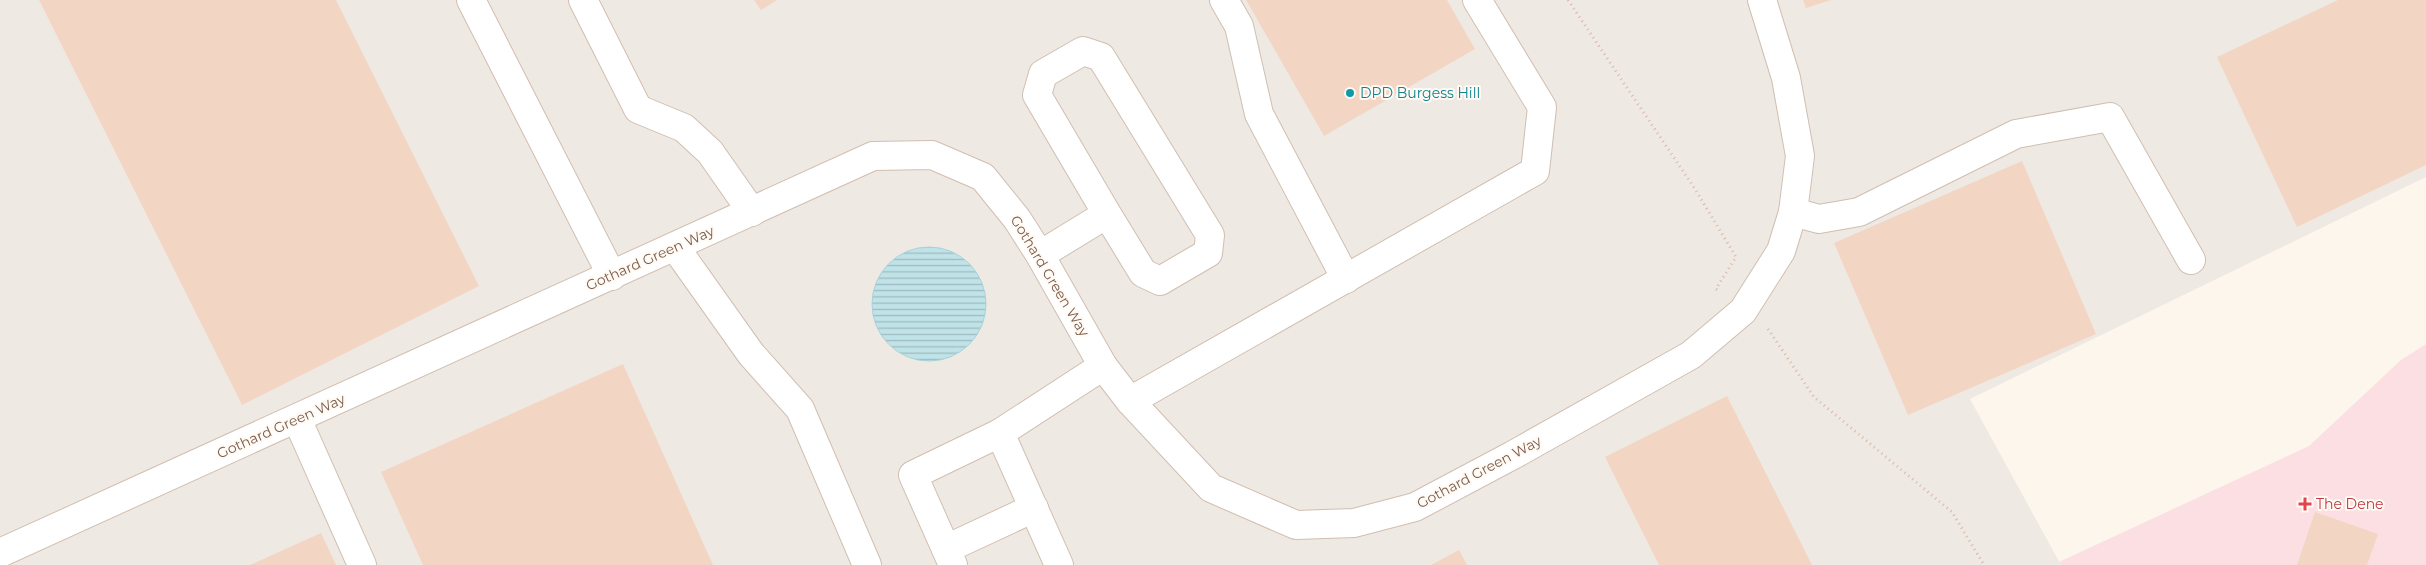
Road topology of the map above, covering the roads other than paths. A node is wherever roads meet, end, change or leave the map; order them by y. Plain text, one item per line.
1 (471, 0) edge
2 (583, 0) edge
3 (1224, 0) edge
4 (1478, 0) edge
5 (1762, 0) edge
6 (752, 212) junction
7 (1793, 212) junction
8 (1107, 214) junction
9 (675, 248) junction
10 (1040, 255) junction
11 (2191, 260) dead end
12 (612, 276) junction
13 (1346, 279) junction
14 (1103, 366) junction
15 (1130, 401) junction
16 (297, 419) junction
17 (1000, 434) junction
18 (1034, 508) junction
19 (0, 553) edge
20 (949, 557) edge
21 (362, 565) edge
22 (867, 565) edge
23 (1059, 565) edge

1 - 12 street
2 - 6 street
3 - 13 street
4 - 13 street
5 - 7 street, Gothard Green Way
6 - 9 street, Gothard Green Way
6 - 10 street, Gothard Green Way
7 - 11 street
7 - 15 street, Gothard Green Way
8 - 8 street
8 - 10 street
9 - 12 street, Gothard Green Way
9 - 22 street
10 - 14 street, Gothard Green Way
12 - 16 street, Gothard Green Way
13 - 15 street
14 - 15 street, Gothard Green Way
14 - 17 street
16 - 19 street, Gothard Green Way
16 - 21 street
17 - 18 street
17 - 20 street
18 - 20 street
18 - 23 street

